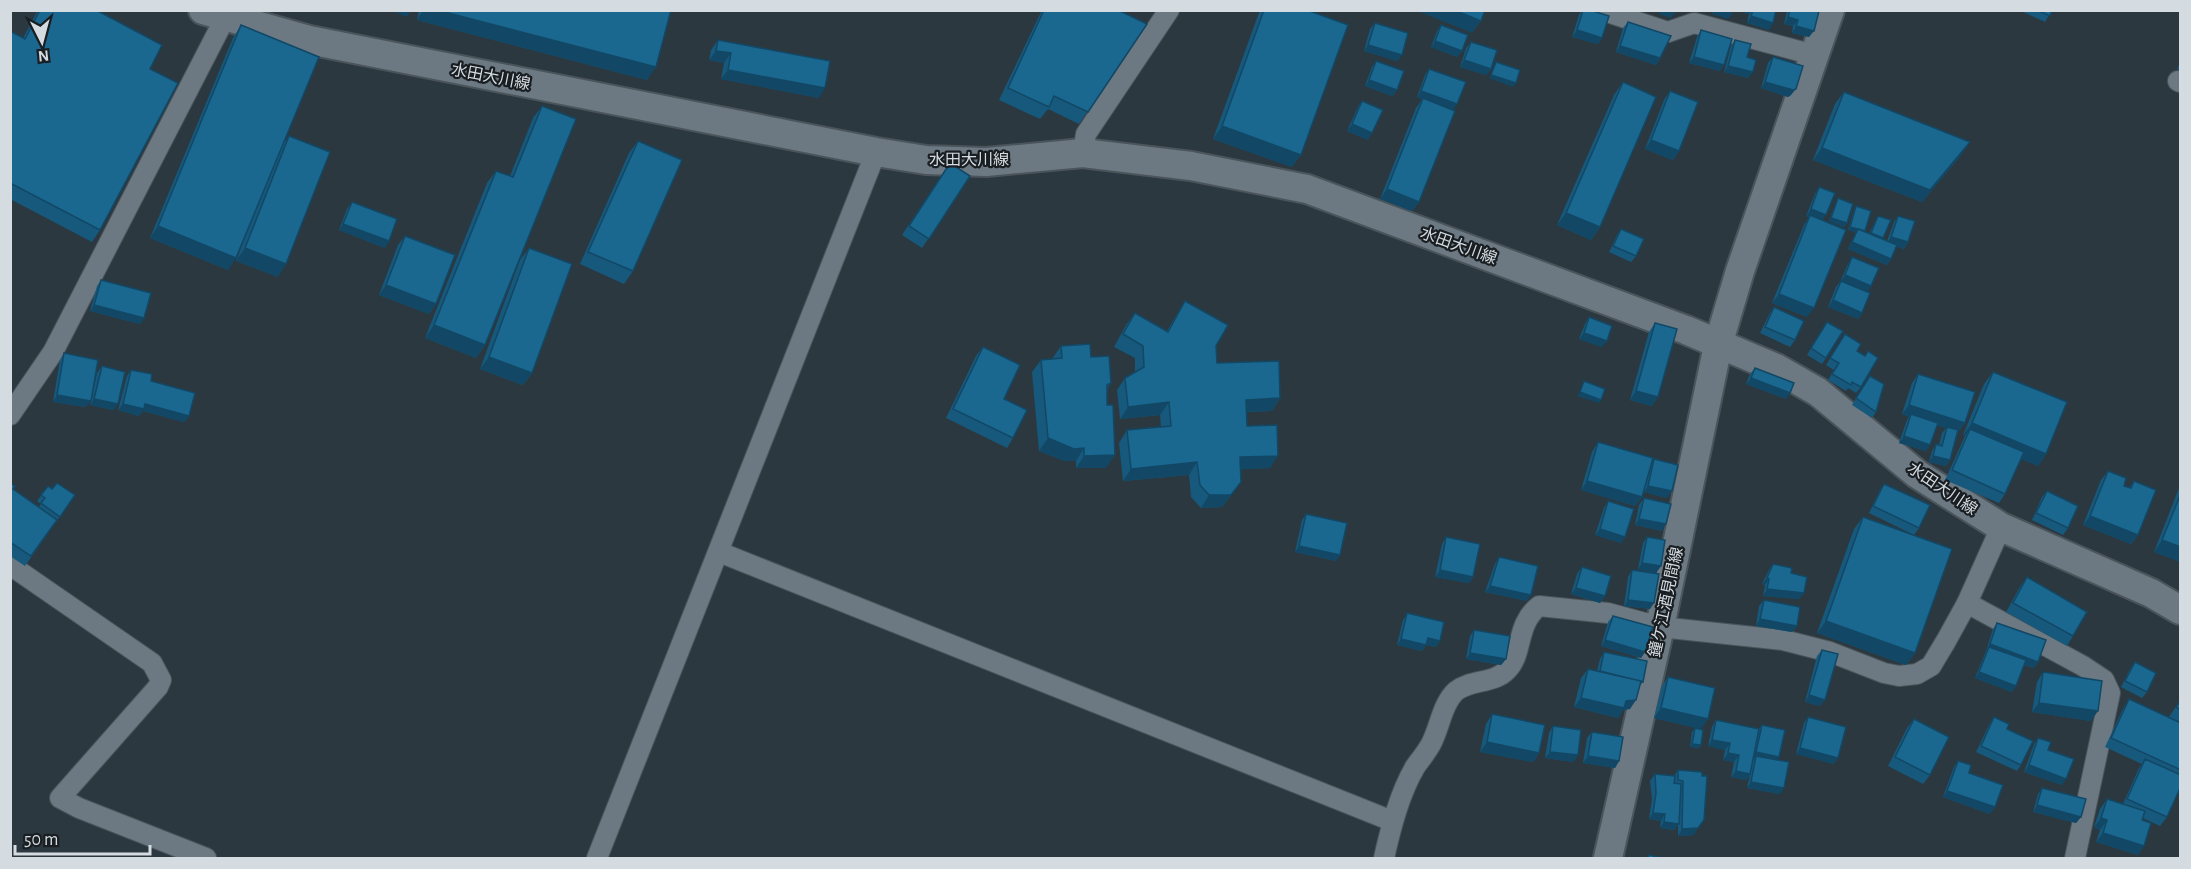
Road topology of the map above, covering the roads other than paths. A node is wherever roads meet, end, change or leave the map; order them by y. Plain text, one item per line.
1 (1169, 10) edge
2 (1601, 10) edge
3 (1830, 10) edge
4 (214, 14) edge
5 (1814, 55) junction
6 (876, 152) junction
7 (1083, 153) junction
8 (1718, 345) junction
9 (10, 415) edge
10 (2001, 527) junction
11 (719, 552) junction
12 (10, 566) edge
13 (1967, 603) junction
14 (2181, 610) edge
15 (1660, 627) junction
16 (1392, 821) junction
17 (206, 858) edge
18 (597, 858) edge
19 (1384, 858) edge
20 (1608, 858) edge
21 (2075, 858) edge

1 - 7 street
2 - 5 street
3 - 5 main road
4 - 6 main road, 水田大川線
4 - 9 street
5 - 8 main road
6 - 7 main road, 水田大川線
6 - 11 street
7 - 8 main road, 水田大川線
8 - 10 main road, 水田大川線
8 - 15 main road, 鐘ケ江酒見間線
10 - 13 street
10 - 14 main road, 水田大川線
11 - 16 street
11 - 18 street
12 - 17 street
13 - 15 street
13 - 21 street
15 - 16 street
15 - 20 main road, 鐘ケ江酒見間線
16 - 19 street

